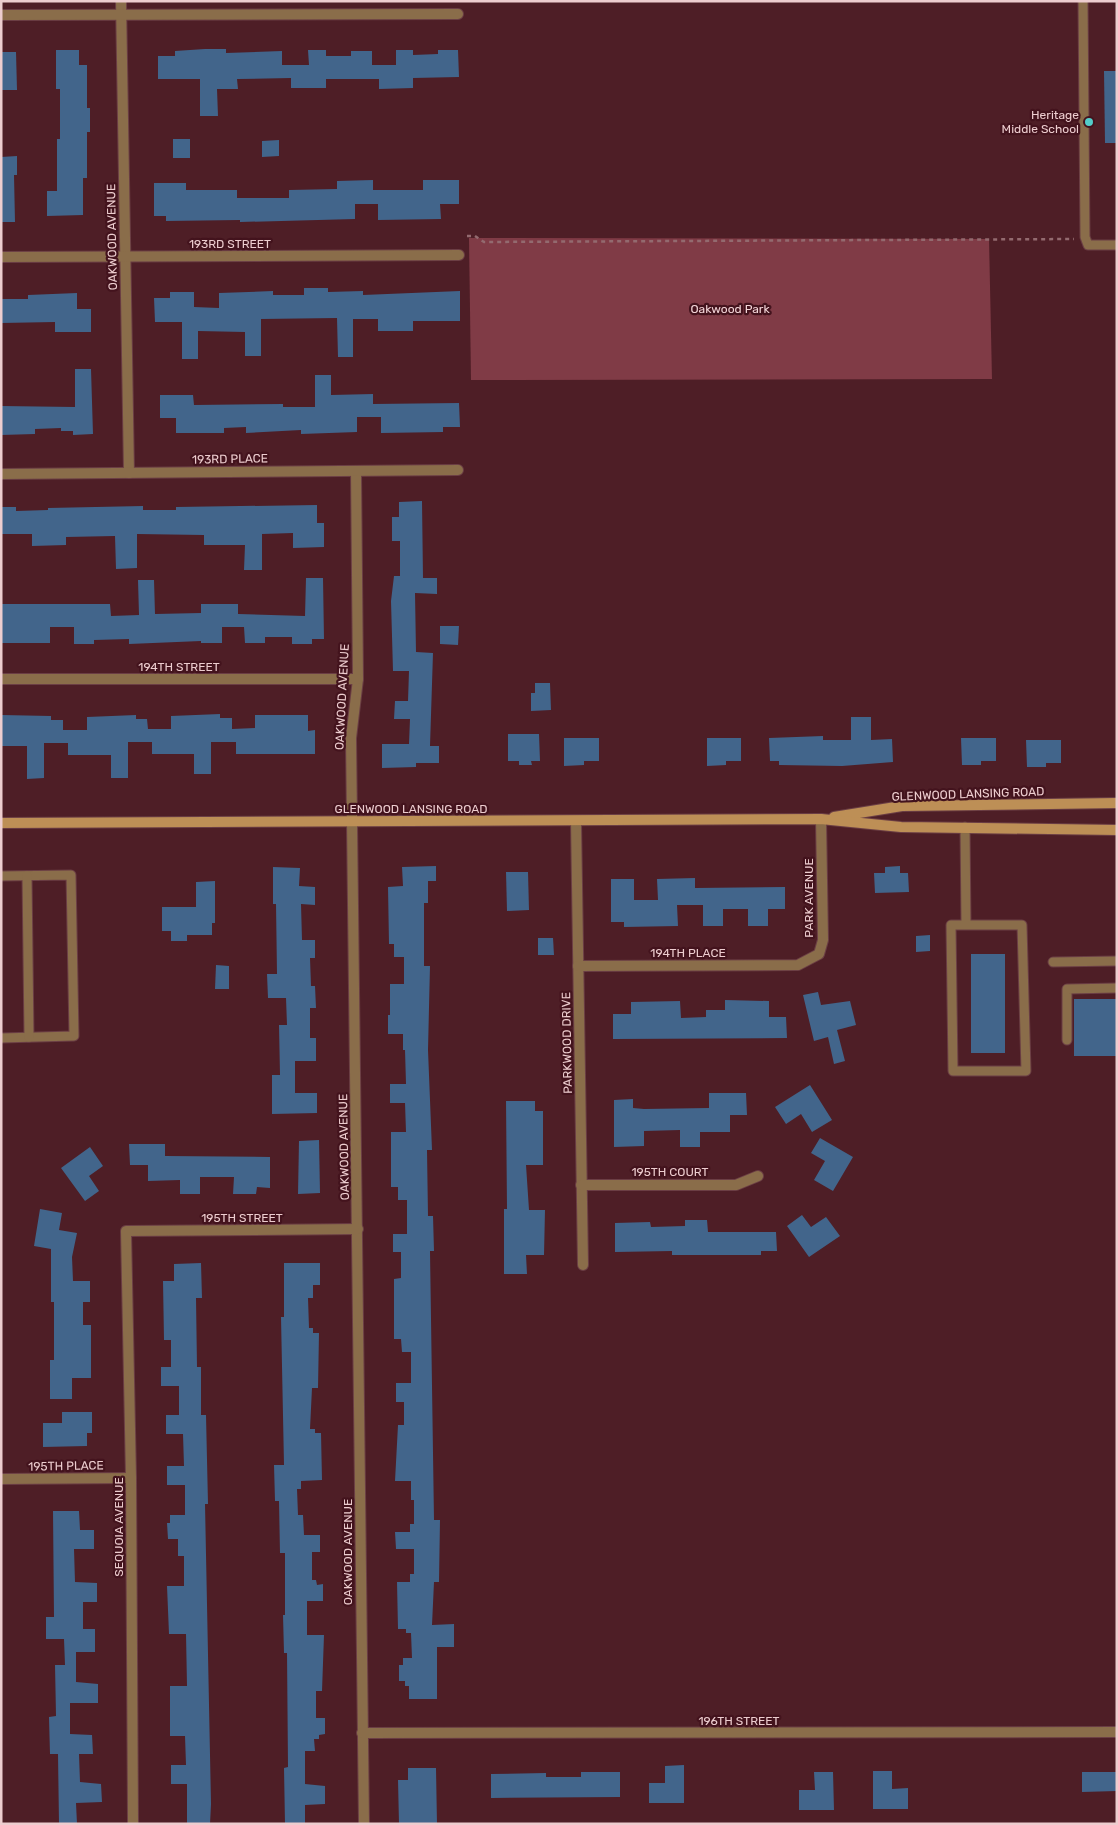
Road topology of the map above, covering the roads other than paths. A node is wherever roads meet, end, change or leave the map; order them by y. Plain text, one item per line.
1 (122, 1) edge
2 (1083, 1) edge
3 (122, 14) junction
4 (458, 14) dead end
5 (1, 15) edge
6 (1117, 245) edge
7 (459, 255) dead end
8 (1, 257) edge
9 (125, 257) junction
10 (356, 470) junction
11 (458, 470) dead end
12 (129, 472) junction
13 (1, 474) edge
14 (1, 679) edge
15 (358, 679) junction
16 (1117, 803) edge
17 (821, 819) junction
18 (576, 820) junction
19 (352, 822) junction
20 (1, 823) edge
21 (965, 827) junction
22 (1117, 830) edge
23 (1, 876) edge
24 (27, 876) junction
25 (966, 925) junction
26 (1117, 960) edge
27 (1053, 962) dead end
28 (798, 965) joint
29 (578, 966) junction
30 (1117, 988) edge
31 (29, 1037) junction
32 (1, 1038) edge
33 (1067, 1040) dead end
34 (758, 1176) dead end
35 (582, 1185) junction
36 (358, 1230) junction
37 (126, 1231) joint
38 (583, 1265) dead end
39 (131, 1478) junction
40 (1, 1480) edge
41 (1117, 1732) edge
42 (362, 1733) junction
43 (133, 1824) edge
44 (364, 1824) edge

1 - 3 street, OAKWOOD AVENUE
2 - 6 lane
3 - 4 street
3 - 5 street
3 - 9 street, OAKWOOD AVENUE
7 - 9 street, 193RD STREET
8 - 9 street, 193RD STREET
9 - 12 street, OAKWOOD AVENUE
10 - 11 street, 193RD PLACE
10 - 12 street, 193RD PLACE
10 - 15 street, OAKWOOD AVENUE
12 - 13 street, 193RD PLACE
14 - 15 street, 194TH STREET
15 - 19 street, OAKWOOD AVENUE
16 - 17 main road, GLENWOOD LANSING ROAD
17 - 18 main road, GLENWOOD LANSING ROAD
17 - 21 main road, GLENWOOD LANSING ROAD
17 - 28 street, PARK AVENUE
18 - 19 main road, GLENWOOD LANSING ROAD
18 - 29 street, PARKWOOD DRIVE
19 - 20 main road, GLENWOOD LANSING ROAD
19 - 36 street, OAKWOOD AVENUE
21 - 22 main road, GLENWOOD LANSING ROAD
21 - 25 lane
23 - 24 lane
24 - 31 lane
24 - 31 lane
25 - 25 lane
26 - 27 lane
28 - 29 street, 194TH PLACE
29 - 35 street, PARKWOOD DRIVE
30 - 33 lane
31 - 32 lane
34 - 35 street, 195TH COURT
35 - 38 street, PARKWOOD DRIVE
36 - 37 street, 195TH STREET
36 - 42 street, OAKWOOD AVENUE
37 - 39 street, SEQUOIA AVENUE
39 - 40 street, 195TH PLACE
39 - 43 street, SEQUOIA AVENUE
41 - 42 street, 196TH STREET
42 - 44 street, OAKWOOD AVENUE

